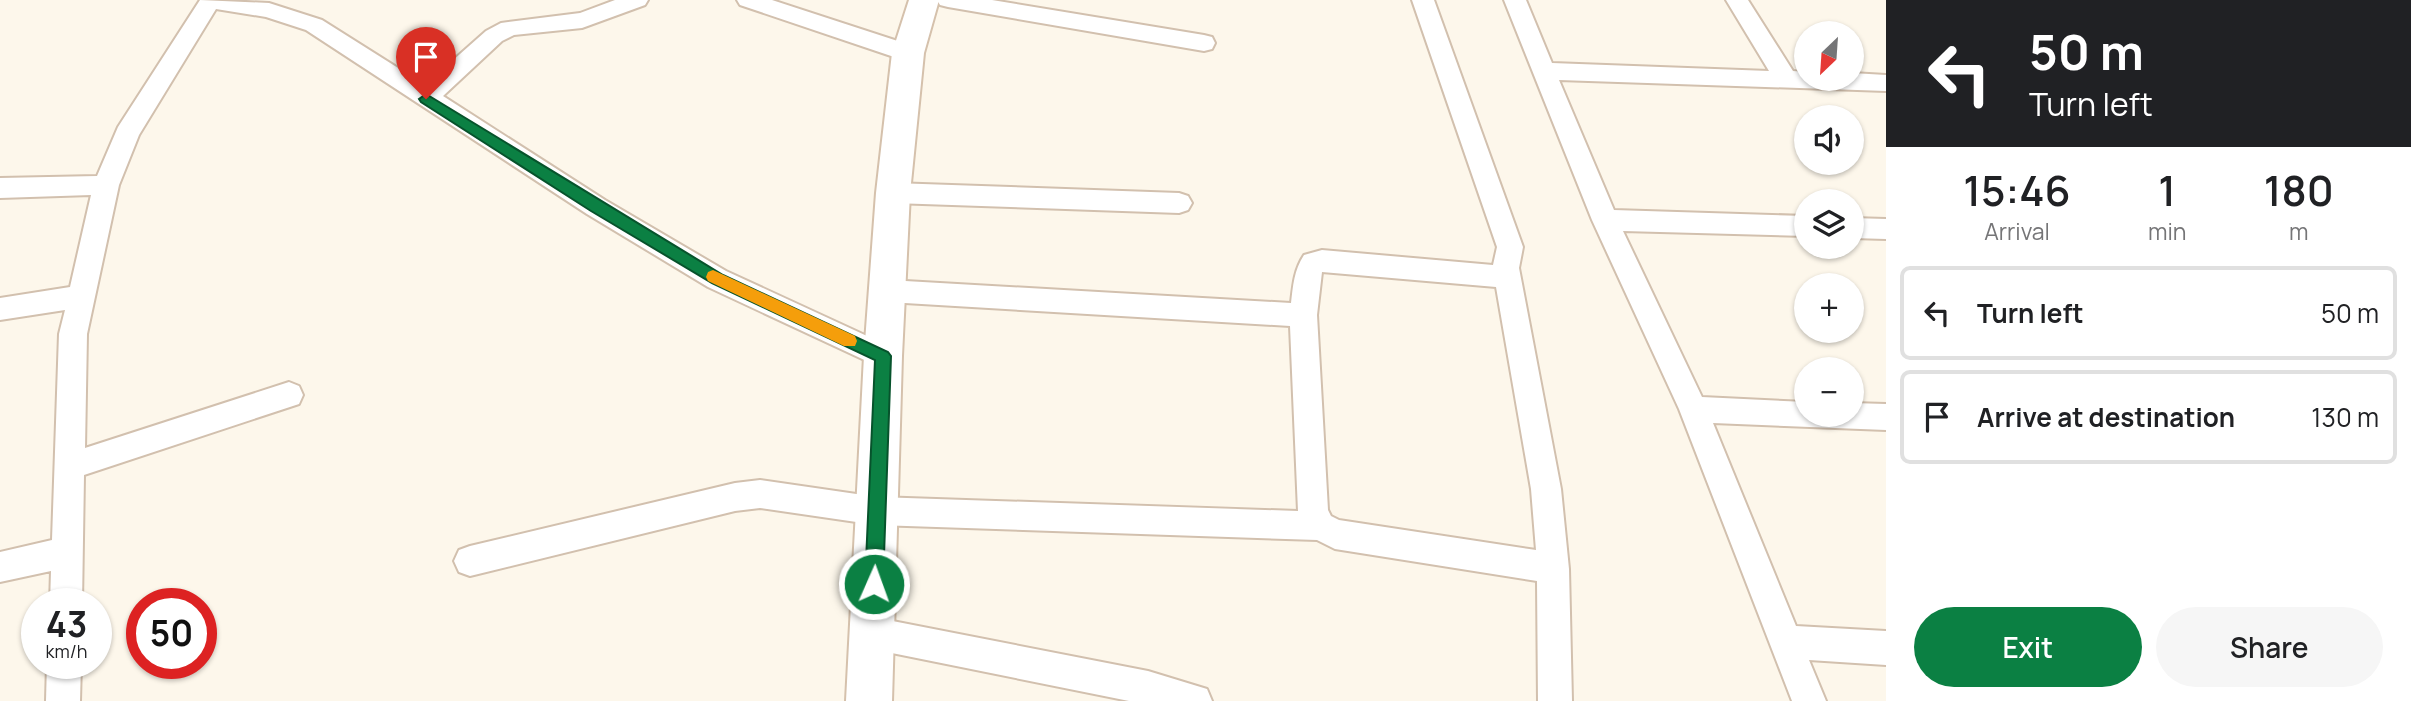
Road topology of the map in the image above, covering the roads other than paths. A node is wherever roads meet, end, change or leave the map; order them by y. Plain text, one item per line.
1 (637, 0) edge
2 (748, 0) edge
3 (924, 0) edge
4 (948, 0) edge
5 (1423, 0) edge
6 (1516, 0) edge
7 (1737, 0) edge
8 (211, 1) edge
9 (1204, 43) dead end
10 (908, 53) junction
11 (1544, 71) junction
12 (1786, 79) junction
13 (1886, 83) edge
14 (426, 99) junction
15 (106, 185) junction
16 (0, 187) edge
17 (892, 193) junction
18 (1180, 203) dead end
19 (1605, 220) junction
20 (1794, 226) edge
21 (1864, 228) edge
22 (1886, 229) edge
23 (1506, 269) junction
24 (888, 290) junction
25 (82, 296) junction
26 (0, 309) edge
27 (1304, 315) junction
28 (883, 356) junction
29 (289, 395) dead end
30 (1693, 410) junction
31 (1794, 414) edge
32 (1864, 416) edge
33 (1886, 417) edge
34 (72, 466) junction
35 (877, 511) junction
36 (1320, 526) junction
37 (67, 552) junction
38 (470, 561) dead end
39 (0, 567) edge
40 (1553, 569) junction
41 (66, 588) edge
42 (872, 634) junction
43 (1785, 642) junction
44 (1886, 648) edge
45 (64, 679) edge
46 (63, 701) edge
47 (869, 701) edge
48 (1195, 701) edge
49 (1555, 701) edge
50 (1809, 701) edge

1 - 14 street
2 - 10 street
3 - 10 main road
4 - 9 street
5 - 23 street
6 - 11 street
7 - 12 street
8 - 14 street
8 - 15 street
10 - 17 main road
11 - 12 street
11 - 19 street
12 - 13 street
14 - 28 street
15 - 16 street
15 - 25 street
17 - 18 street
17 - 24 main road
19 - 20 street
19 - 30 street
21 - 22 street
23 - 27 street
23 - 40 street
24 - 27 street
24 - 28 main road
25 - 26 street
25 - 34 street
27 - 36 street
28 - 35 main road
29 - 34 street
30 - 31 street
30 - 43 street
32 - 33 street
34 - 37 street
35 - 36 street
35 - 38 street
35 - 42 main road
36 - 40 street
37 - 39 street
37 - 41 street
40 - 49 street
42 - 47 main road
42 - 48 street
43 - 44 street
43 - 50 street
45 - 46 street

